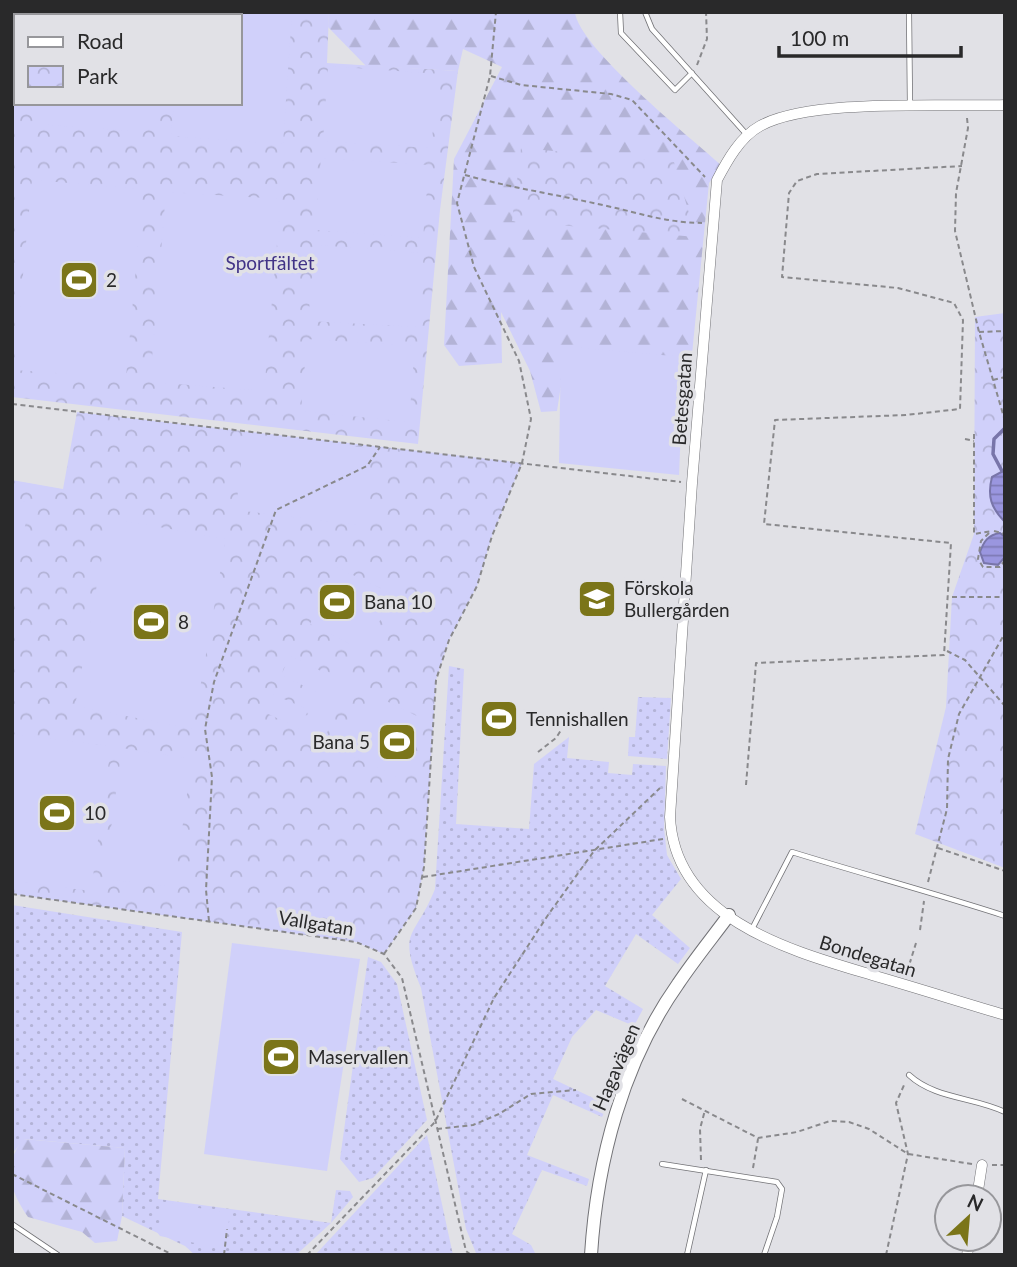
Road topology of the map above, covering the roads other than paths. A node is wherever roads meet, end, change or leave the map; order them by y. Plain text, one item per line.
1 (620, 12) edge
2 (645, 12) edge
3 (909, 12) edge
4 (692, 73) junction
5 (1005, 105) edge
6 (910, 106) junction
7 (748, 137) junction
8 (729, 915) junction
9 (1005, 916) edge
10 (751, 932) junction
11 (1005, 1015) edge
12 (909, 1075) road end
13 (1005, 1112) edge
14 (662, 1164) dead end
15 (982, 1165) road end
16 (703, 1169) junction
17 (979, 1183) edge
18 (12, 1224) edge
19 (58, 1255) edge
20 (591, 1255) edge
21 (687, 1255) edge
22 (764, 1255) edge

1 - 4 lane
2 - 4 lane
3 - 6 lane
4 - 7 lane
5 - 6 street, Betesgatan
6 - 7 street, Betesgatan
7 - 8 street, Betesgatan
8 - 10 street, Bondegatan
8 - 20 street, Hagavägen
9 - 10 lane
10 - 11 street, Bondegatan
12 - 13 lane
14 - 16 lane
15 - 17 street
16 - 21 lane
16 - 22 lane
18 - 19 lane

